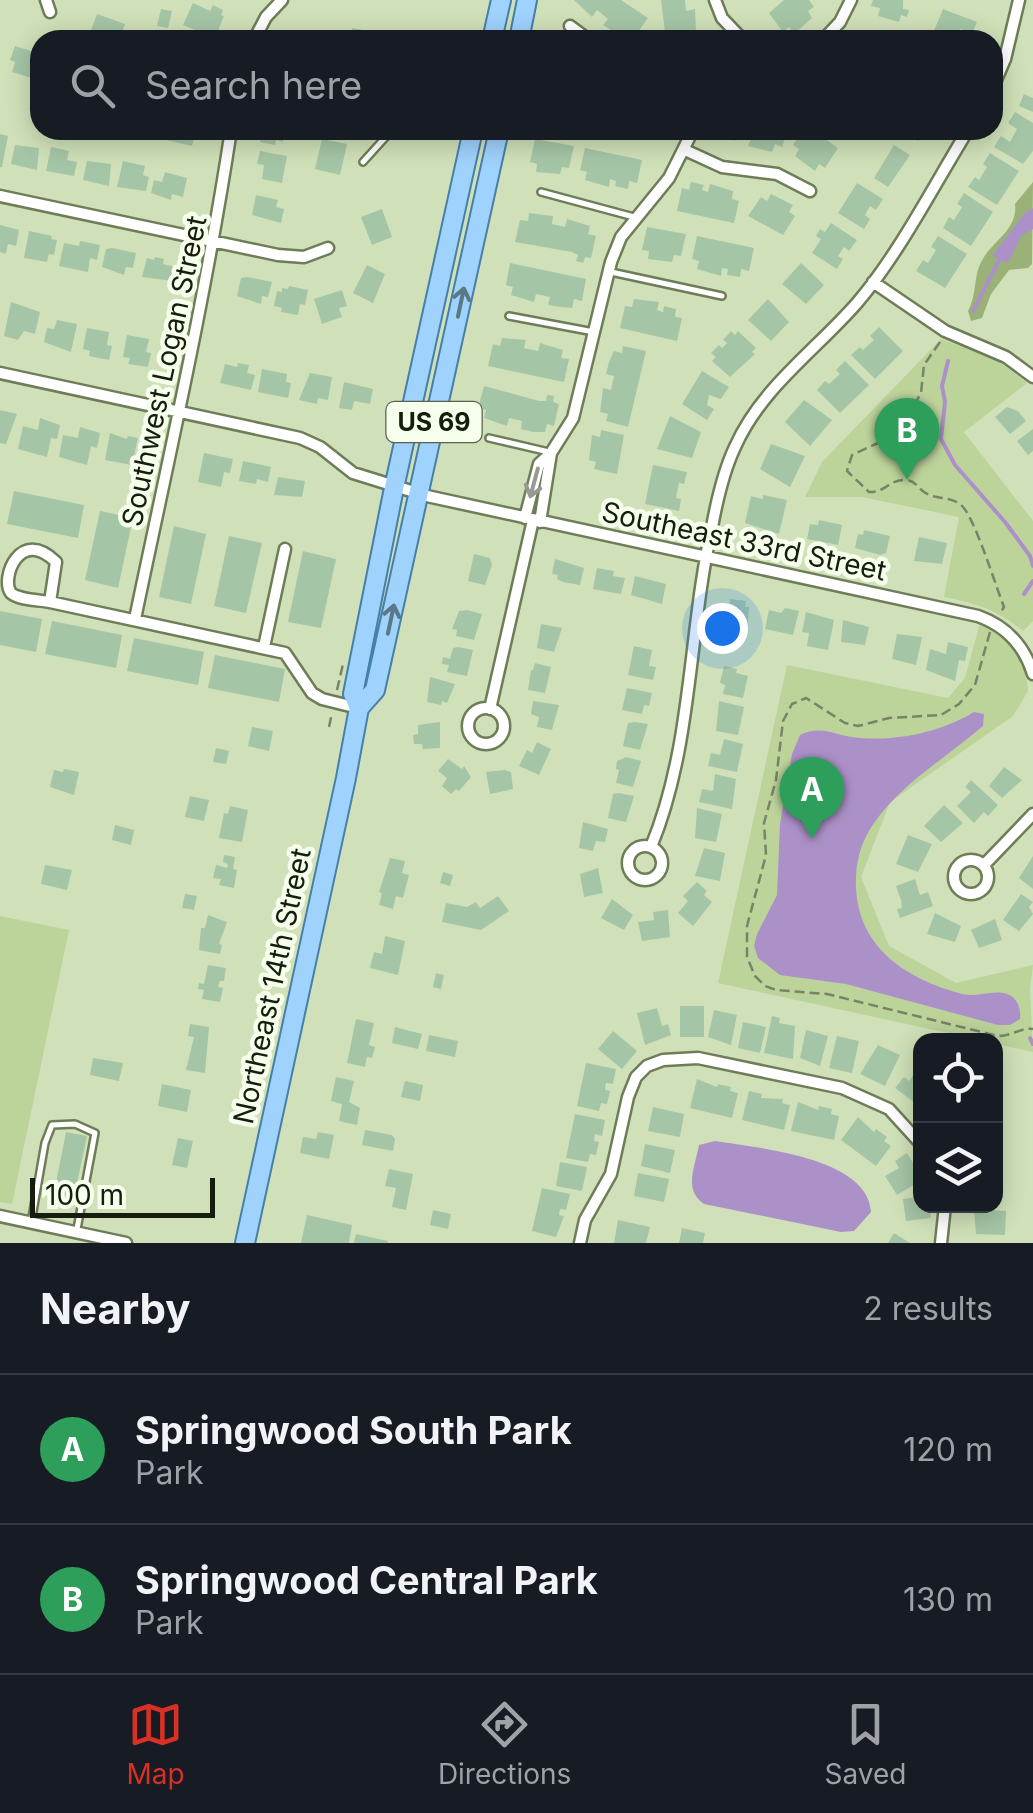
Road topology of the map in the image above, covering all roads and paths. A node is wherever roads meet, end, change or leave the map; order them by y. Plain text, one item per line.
1 (46, 0) edge
2 (282, 0) edge
3 (501, 0) edge
4 (527, 0) edge
5 (716, 0) edge
6 (851, 0) edge
7 (1019, 0) edge
8 (50, 12) dead end
9 (570, 26) dead end
10 (259, 30) edge
11 (494, 30) edge
12 (520, 30) edge
13 (575, 30) edge
14 (727, 30) edge
15 (832, 30) edge
16 (1003, 61) edge
17 (229, 140) edge
18 (383, 140) edge
19 (471, 140) edge
20 (496, 140) edge
21 (689, 140) edge
22 (962, 140) edge
23 (685, 150) junction
24 (362, 162) dead end
25 (810, 191) dead end
26 (541, 192) dead end
27 (0, 196) edge
28 (636, 218) junction
29 (214, 242) junction
30 (328, 248) dead end
31 (608, 272) junction
32 (872, 282) junction
33 (722, 296) dead end
34 (509, 316) dead end
35 (594, 332) junction
36 (947, 333) junction
37 (0, 373) edge
38 (1033, 377) edge
39 (180, 412) junction
40 (489, 438) dead end
41 (552, 453) junction
42 (394, 488) junction
43 (418, 494) junction
44 (533, 520) junction
45 (285, 549) dead end
46 (705, 556) junction
47 (50, 602) junction
48 (135, 620) junction
49 (995, 622) junction
50 (264, 647) junction
51 (1033, 674) edge
52 (358, 708) junction
53 (490, 708) dead end
54 (1033, 814) edge
55 (651, 847) dead end
56 (984, 865) dead end
57 (1033, 1029) edge
58 (913, 1135) edge
59 (944, 1213) edge
60 (0, 1216) edge
61 (31, 1222) junction
62 (76, 1232) junction
63 (126, 1243) edge
64 (245, 1243) edge
65 (580, 1243) edge
66 (942, 1243) edge

1 - 8 street
2 - 10 street
3 - 11 main road
4 - 12 main road
5 - 14 street
6 - 15 street
7 - 16 street
9 - 13 street
17 - 29 street, Southwest Logan Street
18 - 24 lane
19 - 42 main road, US 69
43 -> 20 main road, US 69
21 - 23 street
22 - 32 street
23 - 25 street
23 - 28 street
26 - 28 lane
27 - 29 street
28 - 31 street
29 - 30 street
29 - 39 street, Southwest Logan Street
31 - 33 lane
31 - 35 street
32 - 36 street
32 - 46 street
34 - 35 lane
35 - 41 street
36 - 38 street
36 - 49 path
37 - 39 street, Southeast 33rd Street
39 - 42 street, Southeast 33rd Street
39 - 48 street, Southwest Logan Street
40 - 41 lane
41 - 44 street
42 - 43 street, Southeast 33rd Street
42 - 52 main road, US 69
43 - 44 street, Southeast 33rd Street
52 -> 43 main road, US 69
44 - 46 street, Southeast 33rd Street
44 - 53 street
45 - 50 street
46 - 49 street, Southeast 33rd Street
46 - 55 street
47 - 47 street
47 - 48 street
48 - 50 street
49 - 51 street
49 - 57 path
50 - 52 street
52 - 64 main road, Northeast 14th Street / US 69
54 - 56 street
58 - 65 street
59 - 66 street
60 - 61 street
61 - 62 street
61 - 62 lane
62 - 63 street

